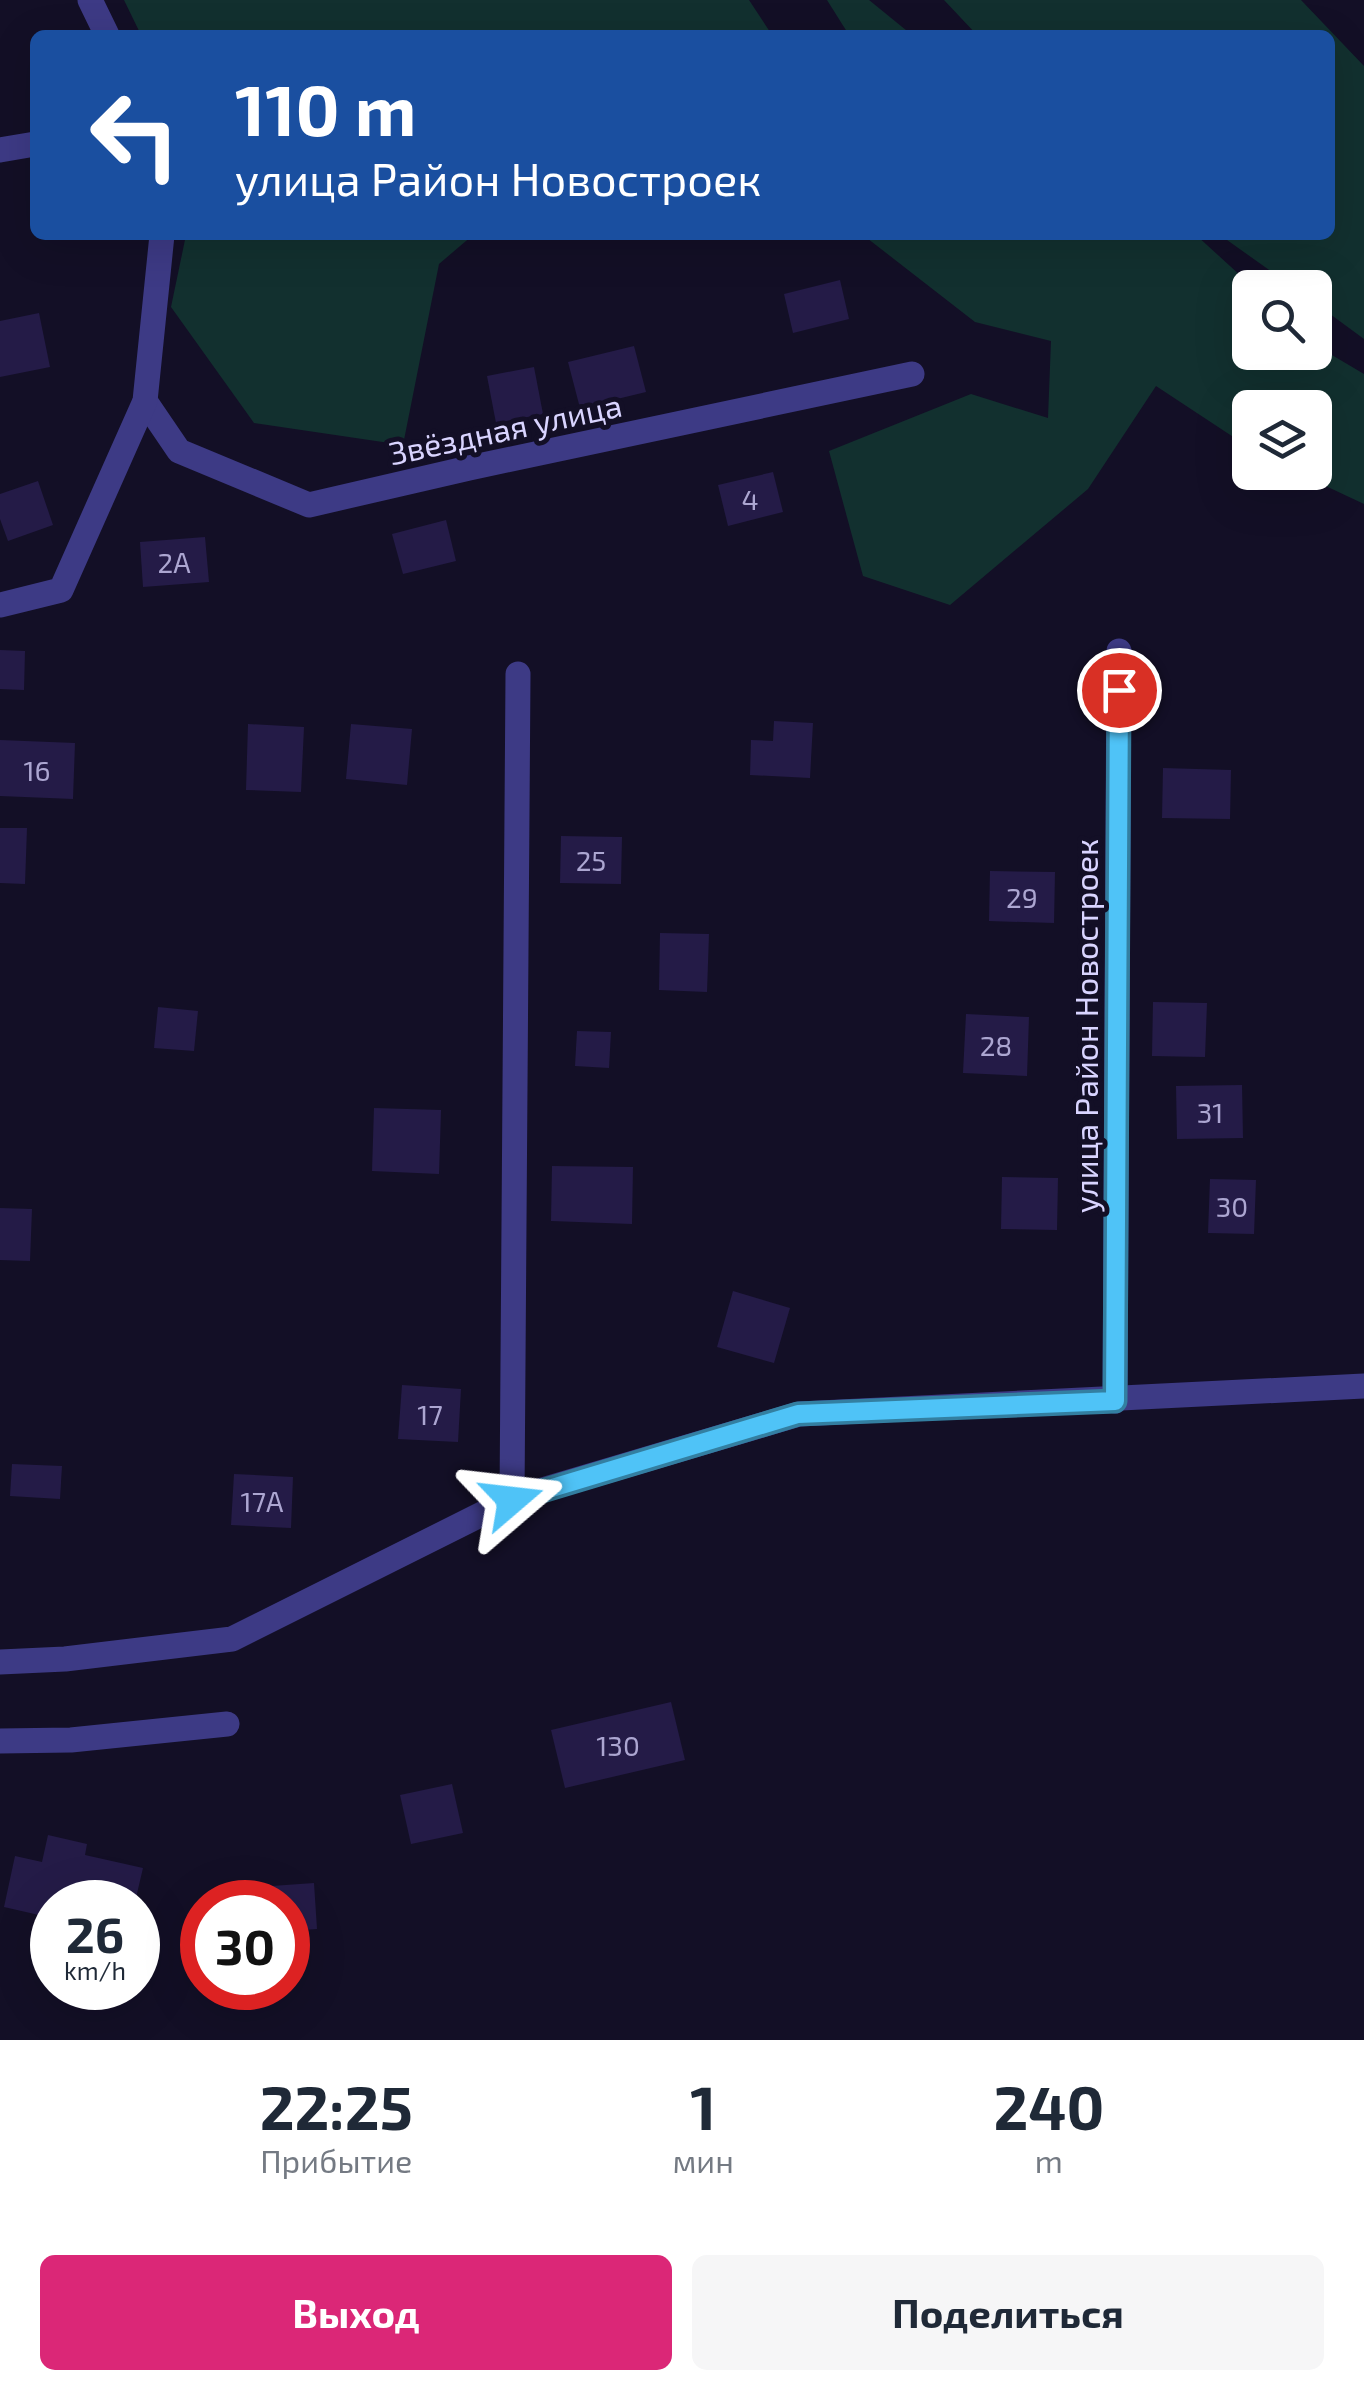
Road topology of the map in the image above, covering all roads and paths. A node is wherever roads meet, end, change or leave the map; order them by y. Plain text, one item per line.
1 (90, 0) edge
2 (105, 30) edge
3 (30, 145) edge
4 (0, 150) edge
5 (161, 240) edge
6 (912, 374) dead end
7 (145, 402) junction
8 (0, 605) edge
9 (1119, 651) dead end
10 (518, 674) dead end
11 (1364, 1386) edge
12 (1115, 1401) junction
13 (512, 1500) junction
14 (0, 1662) edge
15 (227, 1724) dead end
16 (0, 1741) edge

1 - 2 street
3 - 4 street
5 - 7 street
6 - 7 street, Звёздная улица
7 - 8 street
9 - 12 street, улица Район Новостроек
10 - 13 street
11 - 12 street
12 - 13 street
13 - 14 street
15 - 16 street

